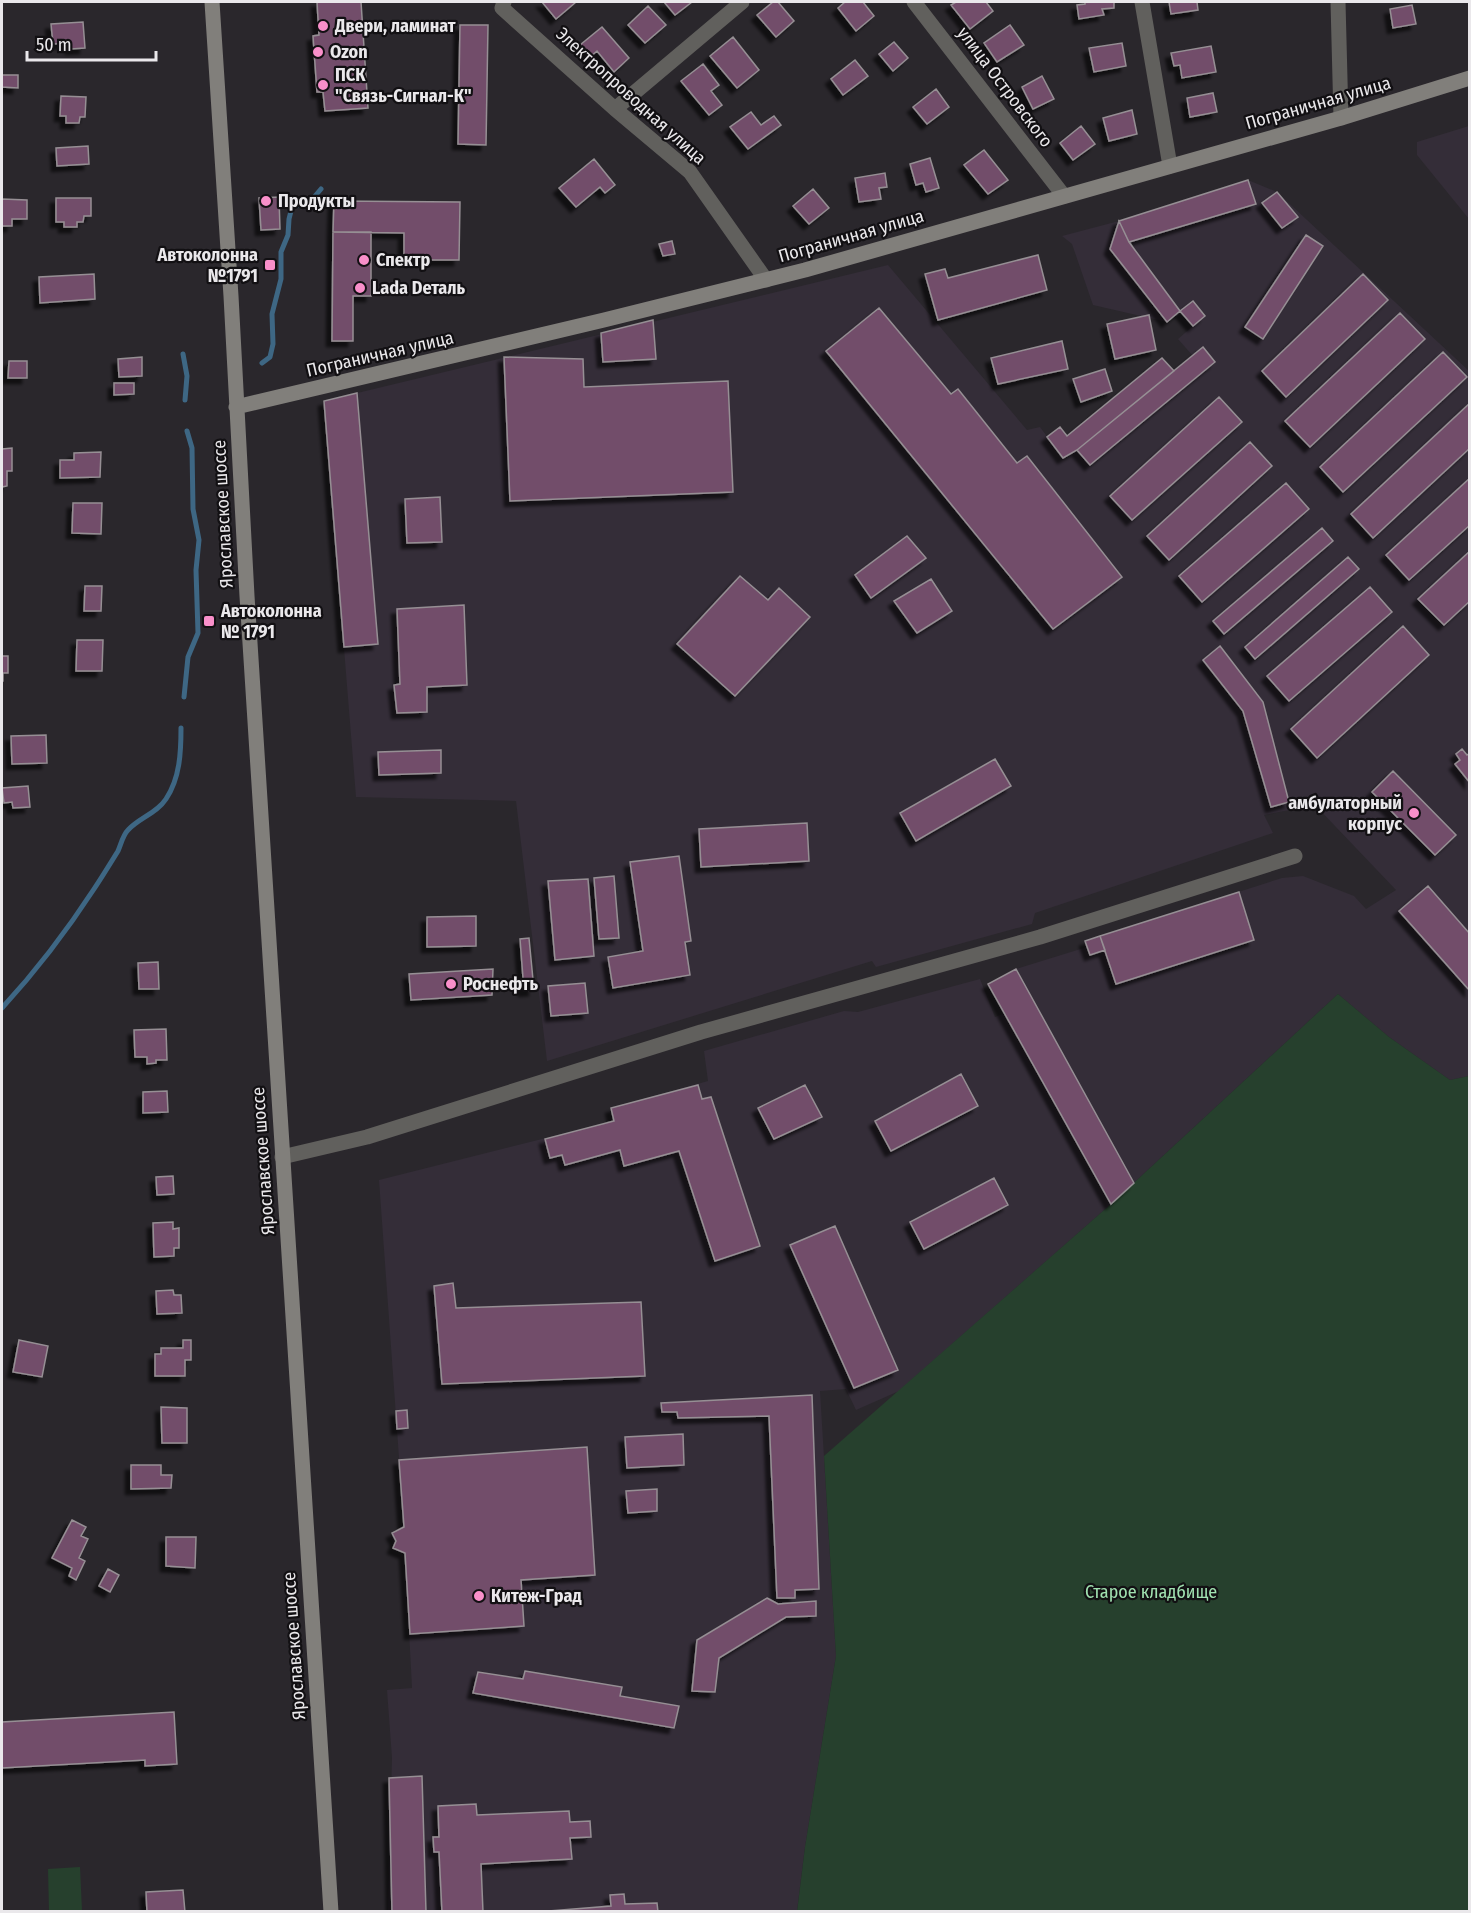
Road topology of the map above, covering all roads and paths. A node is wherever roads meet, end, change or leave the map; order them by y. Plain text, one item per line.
1 (212, 2) edge
2 (742, 2) edge
3 (914, 2) edge
4 (1142, 2) edge
5 (1338, 2) edge
6 (503, 5) edge
7 (1470, 78) edge
8 (615, 109) junction
9 (1341, 118) junction
10 (1170, 166) junction
11 (1064, 196) junction
12 (766, 280) junction
13 (236, 407) junction
14 (1295, 856) dead end
15 (282, 1157) junction
16 (331, 1911) edge

1 - 13 main road, Ярославское шоссе
2 - 8 street
3 - 11 street, улица Островского
4 - 10 street
5 - 9 street
6 - 8 street, Электропроводная улица
7 - 9 main road, Пограничная улица
8 - 12 street, Электропроводная улица
9 - 10 main road, Пограничная улица
10 - 11 main road, Пограничная улица
11 - 12 main road, Пограничная улица
12 - 13 main road, Пограничная улица
13 - 15 main road, Ярославское шоссе
14 - 15 street
15 - 16 main road, Ярославское шоссе

